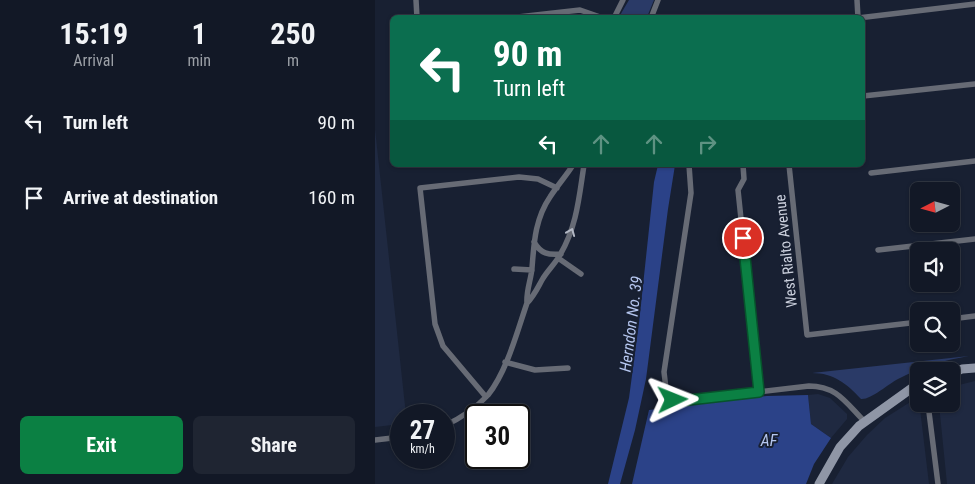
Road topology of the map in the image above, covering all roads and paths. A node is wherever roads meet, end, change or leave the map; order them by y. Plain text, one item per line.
1 (416, 0) edge
2 (623, 0) edge
3 (657, 0) edge
4 (857, 0) edge
5 (935, 0) edge
6 (975, 4) edge
7 (935, 9) junction
8 (417, 15) edge
9 (536, 15) edge
10 (594, 15) edge
11 (616, 15) edge
12 (652, 15) edge
13 (858, 15) edge
14 (865, 17) edge
15 (975, 84) edge
16 (865, 96) edge
17 (975, 161) edge
18 (572, 167) edge
19 (584, 167) edge
20 (689, 167) edge
21 (743, 167) edge
22 (789, 167) edge
23 (871, 173) dead end
24 (557, 188) junction
25 (975, 239) edge
26 (534, 242) junction
27 (878, 250) dead end
28 (559, 256) junction
29 (515, 269) dead end
30 (532, 270) junction
31 (581, 274) dead end
32 (527, 303) junction
33 (975, 316) edge
34 (960, 318) edge
35 (910, 323) edge
36 (505, 362) junction
37 (568, 368) dead end
38 (975, 368) edge
39 (960, 370) edge
40 (910, 389) edge
41 (759, 392) junction
42 (486, 397) junction
43 (929, 412) edge
44 (455, 420) edge
45 (864, 421) junction
46 (390, 438) edge
47 (375, 440) edge
48 (819, 484) edge
49 (938, 484) edge

1 - 8 street
2 - 11 street
3 - 12 street
4 - 13 street
5 - 7 street
6 - 7 street
7 - 14 street
9 - 10 street
15 - 16 street
17 - 23 street
18 - 24 street
28 -> 19 street
20 - 41 street
21 - 41 street
22 - 35 street, West Rialto Avenue
24 - 26 street
24 - 42 street
25 - 27 street
26 - 28 street
26 - 30 street
28 - 31 street
28 - 32 street
29 - 30 street
30 - 32 street
32 - 36 street
33 - 34 street
36 - 37 street
36 - 42 street
38 - 39 street
40 - 45 street
41 - 45 street
42 - 44 street
43 - 49 street
45 - 48 street
46 - 47 street

